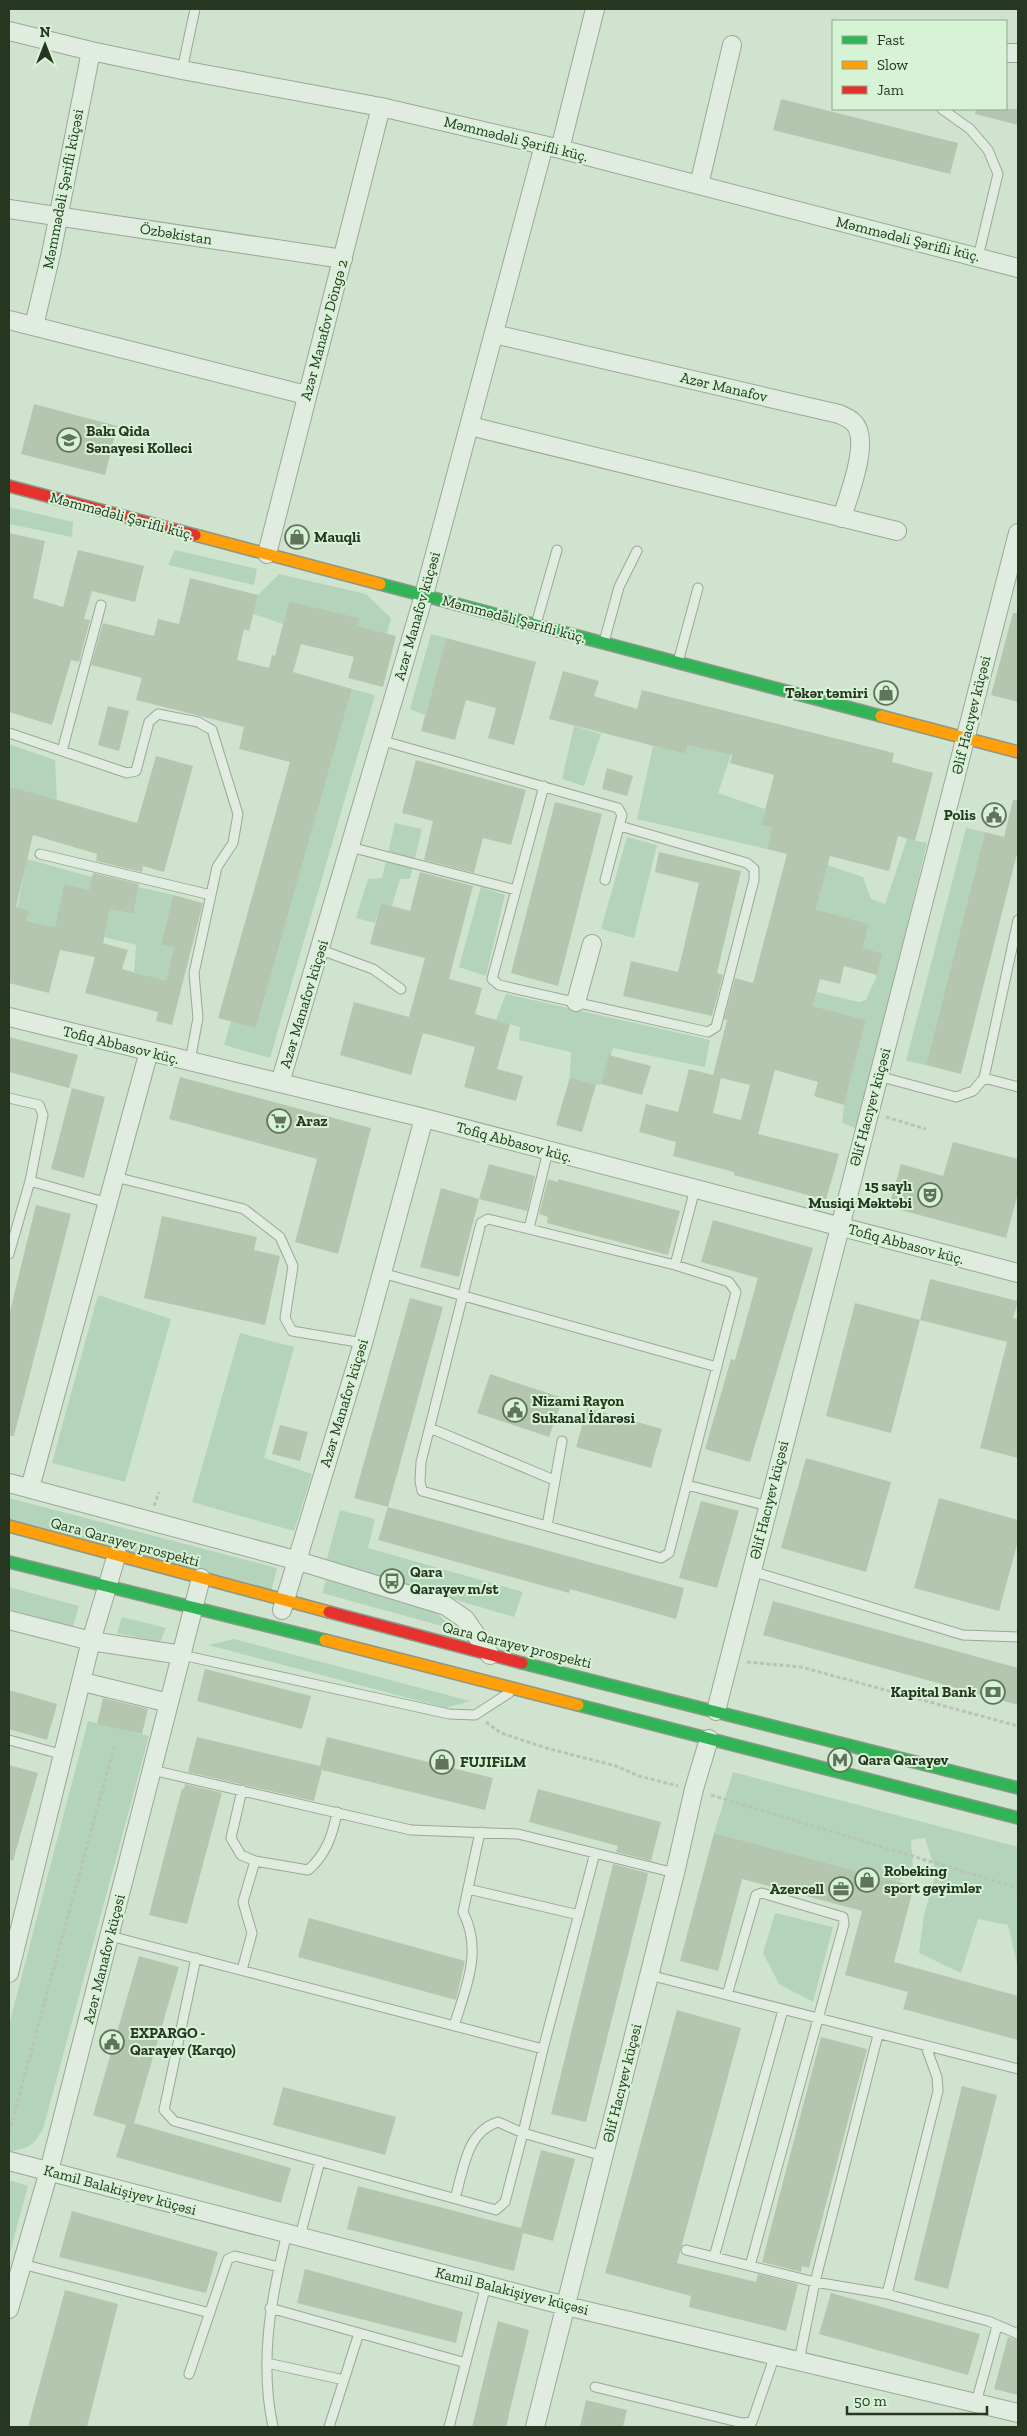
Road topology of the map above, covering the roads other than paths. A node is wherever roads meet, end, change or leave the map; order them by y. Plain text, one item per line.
1 (195, 9) edge
2 (595, 9) edge
3 (9, 31) edge
4 (732, 45) dead end
5 (91, 51) junction
6 (182, 70) junction
7 (381, 107) junction
8 (943, 110) edge
9 (552, 147) junction
10 (699, 186) junction
11 (9, 208) edge
12 (58, 216) junction
13 (978, 257) junction
14 (343, 259) junction
15 (1018, 268) edge
16 (9, 320) edge
17 (34, 326) junction
18 (494, 334) junction
19 (306, 395) junction
20 (470, 426) junction
21 (9, 486) edge
22 (842, 518) junction
23 (897, 532) dead end
24 (1018, 533) edge
25 (557, 550) dead end
26 (636, 551) dead end
27 (267, 554) junction
28 (698, 588) dead end
29 (424, 595) junction
30 (101, 605) dead end
31 (536, 625) junction
32 (604, 643) junction
33 (678, 662) junction
34 (9, 733) edge
35 (965, 738) junction
36 (380, 740) junction
37 (62, 751) junction
38 (1018, 752) edge
39 (544, 786) junction
40 (620, 826) junction
41 (350, 847) junction
42 (40, 854) dead end
43 (605, 880) dead end
44 (516, 890) junction
45 (211, 894) junction
46 (1018, 920) edge
47 (592, 944) dead end
48 (321, 950) junction
49 (401, 989) dead end
50 (576, 1002) junction
51 (9, 1017) edge
52 (149, 1051) junction
53 (190, 1061) junction
54 (878, 1076) junction
55 (984, 1078) junction
56 (280, 1083) junction
57 (1018, 1088) edge
58 (9, 1098) edge
59 (424, 1118) junction
60 (548, 1151) junction
61 (115, 1177) junction
62 (30, 1181) junction
63 (695, 1189) junction
64 (108, 1203) junction
65 (13, 1222) edge
66 (839, 1227) junction
67 (529, 1228) junction
68 (9, 1254) edge
69 (676, 1265) junction
70 (382, 1272) junction
71 (1018, 1273) edge
72 (464, 1295) junction
73 (363, 1343) junction
74 (717, 1367) junction
75 (430, 1428) junction
76 (562, 1441) dead end
77 (554, 1480) junction
78 (9, 1483) edge
79 (687, 1485) junction
80 (30, 1488) junction
81 (768, 1506) junction
82 (9, 1526) edge
83 (546, 1526) junction
84 (117, 1554) junction
85 (295, 1560) junction
86 (9, 1562) edge
87 (751, 1571) junction
88 (201, 1578) junction
89 (107, 1586) junction
90 (284, 1599) junction
91 (194, 1608) junction
92 (9, 1620) edge
93 (277, 1628) junction
94 (1018, 1637) edge
95 (92, 1641) junction
96 (182, 1655) junction
97 (490, 1655) junction
98 (83, 1682) junction
99 (514, 1690) junction
100 (169, 1703) junction
101 (716, 1711) junction
102 (709, 1739) junction
103 (9, 1740) edge
104 (64, 1756) junction
105 (152, 1770) junction
106 (1018, 1788) edge
107 (242, 1790) junction
108 (337, 1812) junction
109 (1018, 1818) edge
110 (480, 1832) junction
111 (596, 1853) junction
112 (255, 1861) junction
113 (675, 1873) junction
114 (468, 1889) junction
115 (579, 1915) junction
116 (16, 1920) edge
117 (110, 1936) junction
118 (196, 1958) junction
119 (242, 1970) junction
120 (9, 1973) edge
121 (649, 1975) junction
122 (727, 1995) junction
123 (783, 2010) junction
124 (818, 2019) junction
125 (454, 2026) junction
126 (878, 2035) junction
127 (926, 2047) junction
128 (542, 2049) junction
129 (1018, 2069) edge
130 (523, 2133) junction
131 (603, 2156) junction
132 (9, 2161) edge
133 (320, 2161) junction
134 (50, 2171) junction
135 (455, 2198) junction
136 (294, 2235) junction
137 (686, 2250) dead end
138 (714, 2257) junction
139 (22, 2264) junction
140 (750, 2266) junction
141 (279, 2267) junction
142 (815, 2282) junction
143 (486, 2285) junction
144 (888, 2294) junction
145 (566, 2306) junction
146 (270, 2308) junction
147 (9, 2309) edge
148 (210, 2313) junction
149 (997, 2326) junction
150 (359, 2333) junction
151 (1018, 2334) edge
152 (775, 2355) junction
153 (799, 2361) junction
154 (267, 2363) junction
155 (466, 2363) junction
156 (189, 2374) dead end
157 (344, 2380) junction
158 (596, 2387) dead end
159 (976, 2402) junction
160 (1018, 2412) edge
161 (273, 2427) edge
162 (330, 2427) edge
163 (449, 2427) edge
164 (535, 2427) edge

1 - 6 lane
2 - 9 street, Azər Manafov küçəsi
3 - 5 street, Məmmədəli Şərifli küç.
4 - 10 street
5 - 6 street, Məmmədəli Şərifli küç.
5 - 12 street, Məmmədəli Şərifli küçəsi
6 - 7 street, Məmmədəli Şərifli küç.
7 - 9 street, Məmmədəli Şərifli küç.
7 - 14 street, Azər Manafov Döngə 2
8 - 13 lane
9 - 10 street, Məmmədəli Şərifli küç.
9 - 18 street, Azər Manafov küçəsi
10 - 13 street, Məmmədəli Şərifli küç.
11 - 12 street, Özbəkistan
12 - 14 street, Özbəkistan
12 - 17 street, Məmmədəli Şərifli küçəsi
13 - 15 street, Məmmədəli Şərifli küç.
14 - 19 street, Azər Manafov Döngə 2
16 - 17 street
17 - 19 street
18 - 20 street, Azər Manafov küçəsi
18 - 22 street, Azər Manafov
19 - 27 street, Azər Manafov Döngə 2
20 - 22 street
20 - 29 street, Azər Manafov küçəsi
21 - 27 main road, Məmmədəli Şərifli küç.
22 - 23 street
24 - 35 street, Əlif Hacıyev küçəsi
25 - 31 lane
26 - 32 lane
27 - 29 main road, Məmmədəli Şərifli küç.
28 - 33 lane
29 - 31 main road, Məmmədəli Şərifli küç.
29 - 36 street, Azər Manafov küçəsi
30 - 37 lane
31 - 32 main road, Məmmədəli Şərifli küç.
32 - 33 main road, Məmmədəli Şərifli küç.
33 - 35 main road, Məmmədəli Şərifli küç.
34 - 37 lane
35 - 38 main road, Məmmədəli Şərifli küç.
35 - 54 street, Əlif Hacıyev küçəsi
36 - 39 lane
36 - 41 street, Azər Manafov küçəsi
37 - 45 lane
39 - 40 lane
39 - 44 lane
40 - 43 lane
40 - 50 lane
41 - 44 lane
41 - 48 street, Azər Manafov küçəsi
42 - 45 lane
44 - 50 lane
45 - 53 lane
46 - 55 lane
47 - 50 street
48 - 49 lane
48 - 56 street, Azər Manafov küçəsi
51 - 52 street, Tofiq Abbasov küç.
52 - 53 street, Tofiq Abbasov küç.
52 - 61 street
53 - 56 street, Tofiq Abbasov küç.
54 - 55 lane
54 - 66 street, Əlif Hacıyev küçəsi
55 - 57 lane
56 - 59 street, Tofiq Abbasov küç.
58 - 62 lane
59 - 60 street, Tofiq Abbasov küç.
59 - 70 street, Azər Manafov küçəsi
60 - 63 street, Tofiq Abbasov küç.
60 - 67 lane
61 - 64 street
61 - 73 lane
62 - 64 lane
62 - 65 lane
63 - 66 street, Tofiq Abbasov küç.
63 - 69 lane
64 - 80 street
65 - 68 lane
66 - 71 street, Tofiq Abbasov küç.
66 - 81 street, Əlif Hacıyev küçəsi
67 - 69 lane
67 - 72 lane
69 - 74 lane
70 - 72 lane
70 - 73 street, Azər Manafov küçəsi
72 - 74 lane
72 - 75 lane
73 - 85 street, Azər Manafov küçəsi
74 - 79 lane
75 - 77 lane
75 - 83 lane
76 - 77 lane
77 - 83 lane
78 - 80 street
79 - 81 lane
79 - 83 lane
80 - 85 street
81 - 87 street, Əlif Hacıyev küçəsi
82 - 84 main road, Qara Qarayev prospekti
84 - 88 main road, Qara Qarayev prospekti
84 - 89 street
85 - 90 street, Azər Manafov küçəsi
85 - 97 street
86 - 89 main road
87 - 94 lane
87 - 101 street, Əlif Hacıyev küçəsi
88 - 90 main road, Qara Qarayev prospekti
88 - 91 street, Azər Manafov küçəsi
89 - 91 main road
89 - 95 street
90 - 93 street, Azər Manafov küçəsi
90 - 97 main road, Qara Qarayev prospekti
91 - 93 main road
91 - 96 street, Azər Manafov küçəsi
92 - 95 street
93 - 99 main road
95 - 96 street
95 - 98 street
96 - 99 lane
96 - 100 street, Azər Manafov küçəsi
97 - 101 main road, Qara Qarayev prospekti
98 - 100 street
98 - 104 street
99 - 102 main road
100 - 105 street, Azər Manafov küçəsi
101 - 106 main road, Qara Qarayev prospekti
102 - 109 main road
102 - 113 street, Əlif Hacıyev küçəsi
103 - 104 lane
104 - 116 street
105 - 107 lane
105 - 117 street, Azər Manafov küçəsi
107 - 108 lane
107 - 112 lane
108 - 110 lane
108 - 112 lane
110 - 111 lane
110 - 114 lane
111 - 113 lane
111 - 115 lane
112 - 119 lane
113 - 121 street, Əlif Hacıyev küçəsi
114 - 115 lane
114 - 125 lane
115 - 128 lane
116 - 120 street
117 - 118 lane
117 - 134 street, Azər Manafov küçəsi
118 - 119 lane
118 - 133 lane
119 - 125 lane
121 - 122 lane
121 - 131 street, Əlif Hacıyev küçəsi
122 - 123 lane
122 - 124 lane
123 - 124 lane
123 - 138 lane
124 - 126 lane
124 - 140 lane
125 - 128 lane
126 - 127 lane
126 - 142 lane
127 - 129 lane
127 - 144 lane
128 - 130 lane
130 - 131 lane
130 - 135 lane
130 - 135 lane
131 - 145 street, Əlif Hacıyev küçəsi
132 - 134 street, Kamil Balakişiyev küçəsi
133 - 135 lane
133 - 136 lane
134 - 136 street, Kamil Balakişiyev küçəsi
134 - 139 street, Azər Manafov küçəsi
136 - 141 lane
136 - 143 street, Kamil Balakişiyev küçəsi
137 - 138 lane
138 - 140 lane
139 - 147 street, Azər Manafov küçəsi
139 - 148 lane
140 - 142 lane
141 - 146 lane
141 - 148 lane
142 - 144 lane
142 - 153 lane
143 - 145 street, Kamil Balakişiyev küçəsi
143 - 155 lane
144 - 149 lane
145 - 152 street, Kamil Balakişiyev küçəsi
145 - 164 street, Əlif Hacıyev küçəsi
146 - 150 lane
146 - 154 lane
148 - 156 lane
149 - 151 lane
149 - 159 lane
150 - 155 lane
150 - 157 lane
152 - 153 street, Kamil Balakişiyev küçəsi
152 - 158 lane
153 - 159 street, Kamil Balakişiyev küçəsi
154 - 157 lane
154 - 161 lane
155 - 163 lane
157 - 162 lane
159 - 160 street, Kamil Balakişiyev küçəsi

